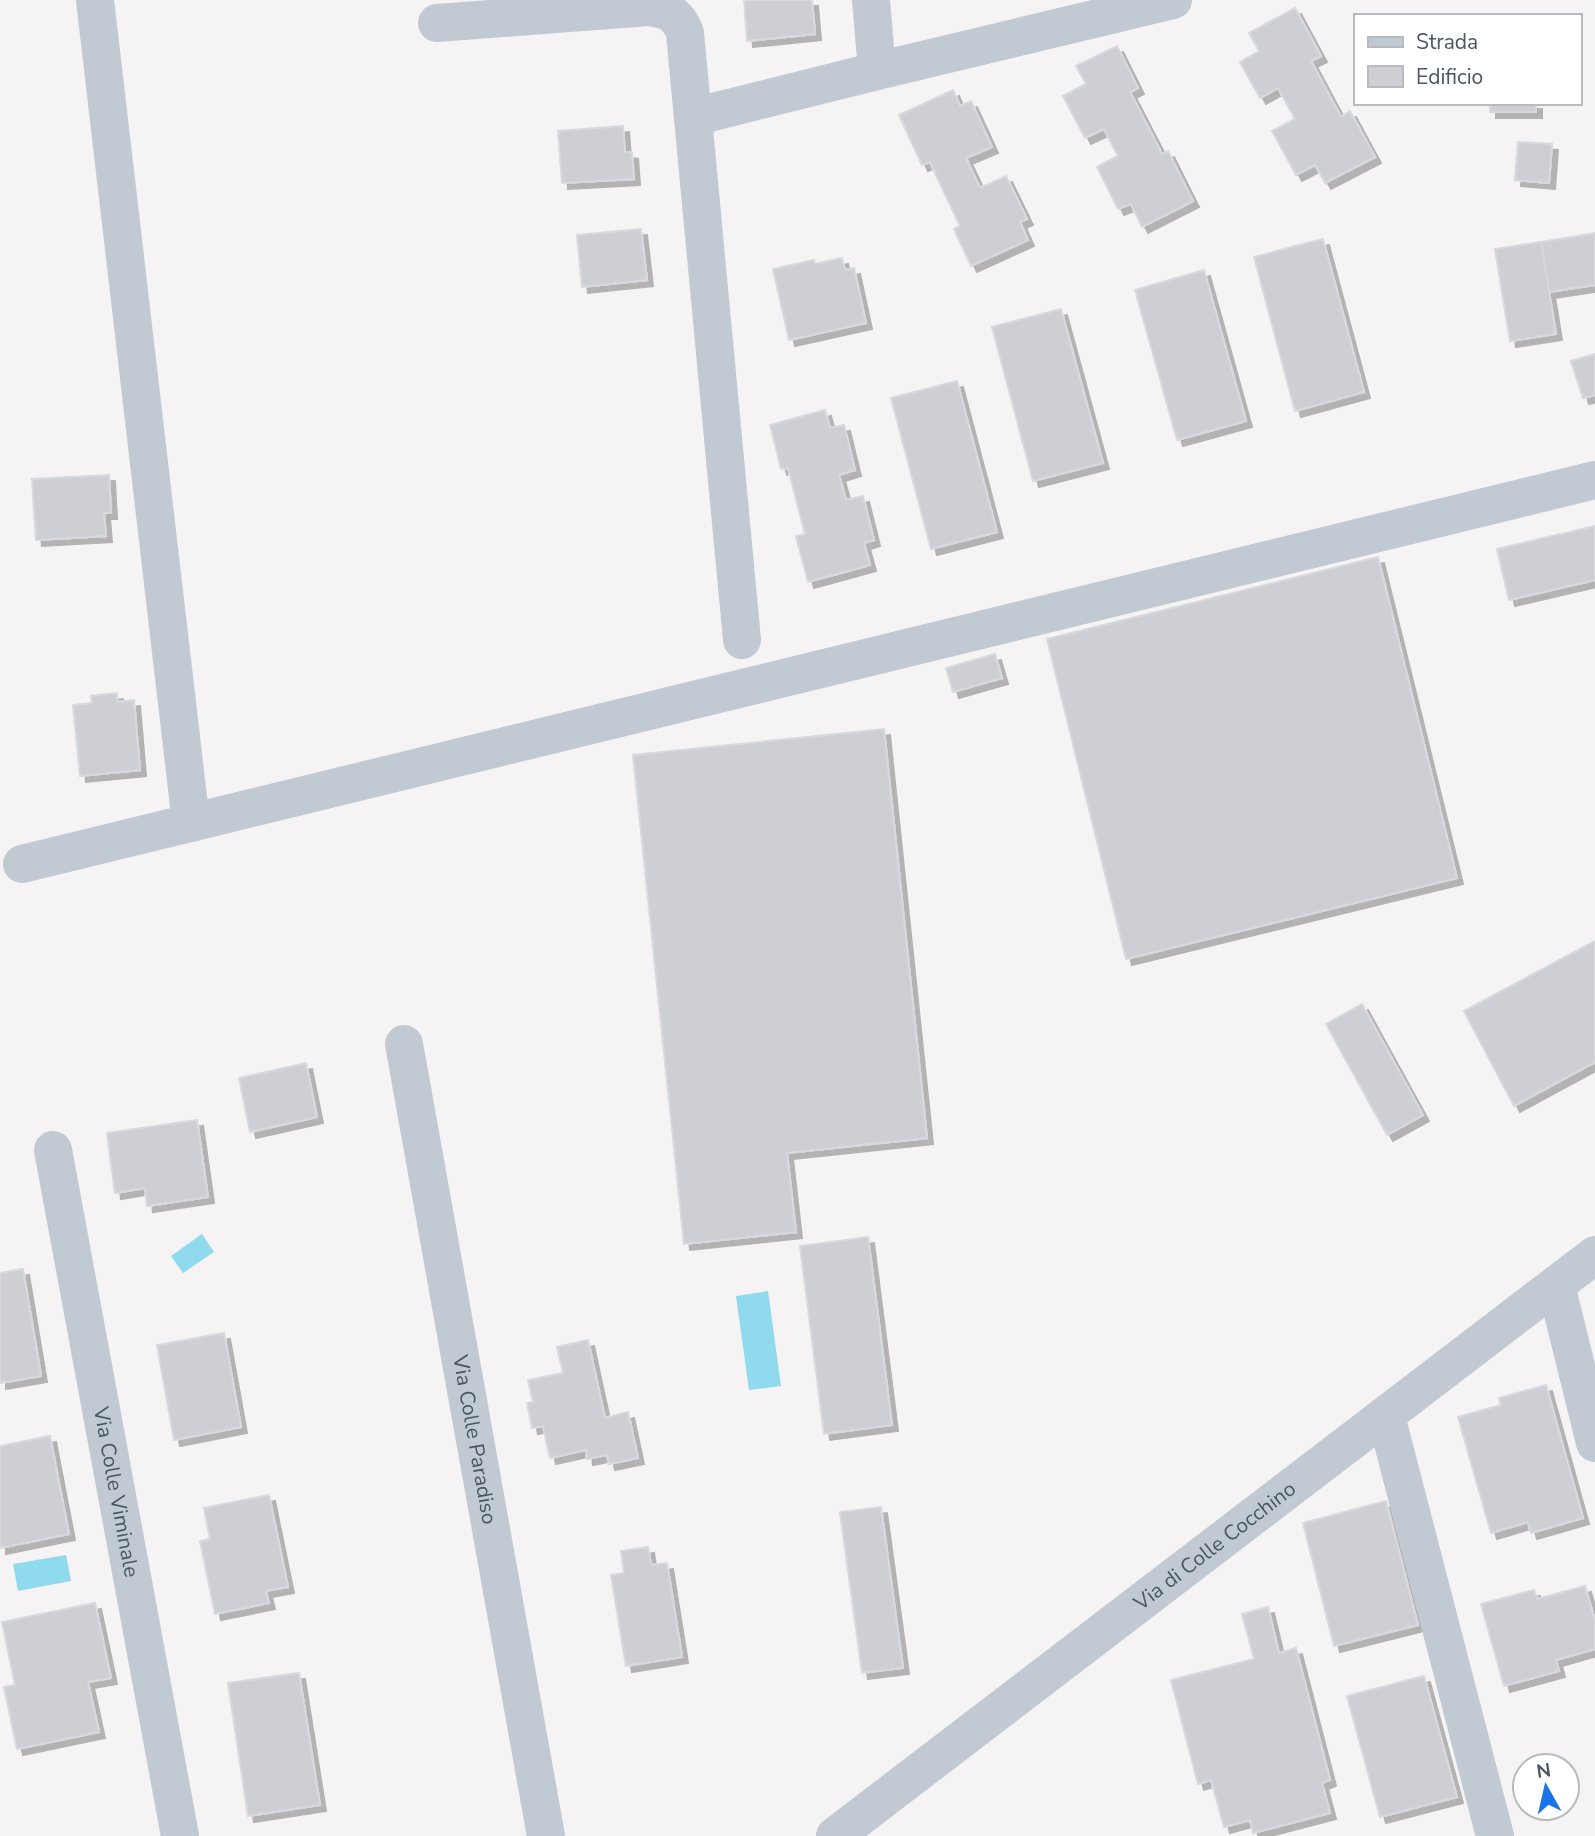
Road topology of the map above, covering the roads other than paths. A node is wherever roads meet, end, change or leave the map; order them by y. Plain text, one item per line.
1 (95, 0) edge
2 (871, 0) edge
3 (1173, 0) edge
4 (437, 23) dead end
5 (877, 71) junction
6 (693, 117) junction
7 (1595, 480) edge
8 (742, 640) dead end
9 (191, 822) junction
10 (22, 864) dead end
11 (404, 1044) dead end
12 (53, 1150) dead end
13 (1595, 1255) edge
14 (1556, 1285) junction
15 (1387, 1416) junction
16 (1595, 1443) edge
17 (180, 1836) edge
18 (546, 1836) edge
19 (835, 1836) edge
20 (1495, 1836) edge

1 - 9 street
2 - 5 street
3 - 5 street
4 - 6 street
5 - 6 street
6 - 8 street
7 - 9 street
9 - 10 street
11 - 18 street, Via Colle Paradiso
12 - 17 street, Via Colle Viminale
13 - 14 street, Via di Colle Cocchino
14 - 15 street, Via di Colle Cocchino
14 - 16 street
15 - 19 street, Via di Colle Cocchino
15 - 20 street

